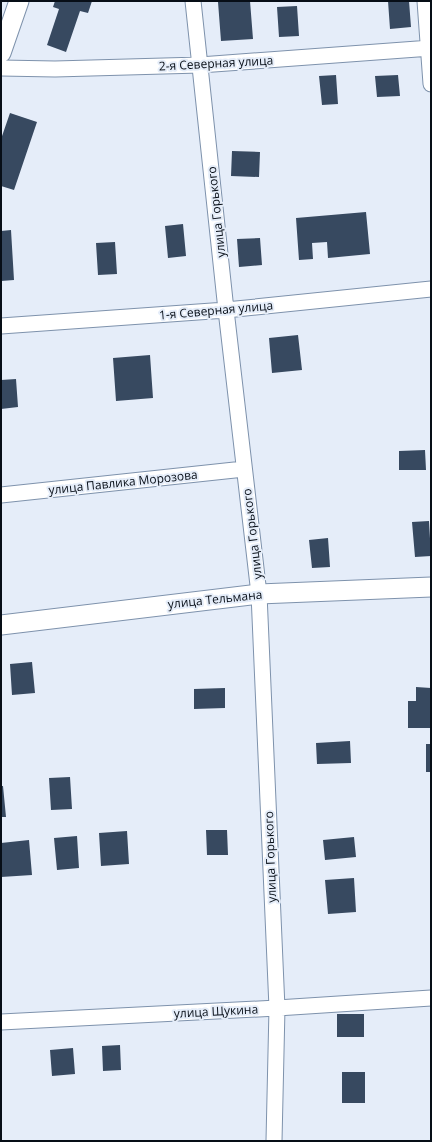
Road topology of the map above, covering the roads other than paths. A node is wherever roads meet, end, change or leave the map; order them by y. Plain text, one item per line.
1 (19, 1) edge
2 (193, 1) edge
3 (425, 1) edge
4 (430, 48) edge
5 (1, 53) edge
6 (200, 65) junction
7 (1, 68) edge
8 (431, 84) edge
9 (431, 289) edge
10 (226, 310) junction
11 (1, 326) edge
12 (244, 469) junction
13 (1, 495) edge
14 (431, 587) edge
15 (259, 594) junction
16 (1, 625) edge
17 (431, 998) edge
18 (277, 1008) junction
19 (1, 1022) edge
20 (274, 1141) edge

1 - 5 street
2 - 6 street, улица Горького
3 - 4 street
4 - 6 street, 2-я Северная улица
4 - 8 street
6 - 7 street, 2-я Северная улица
6 - 10 street, улица Горького
9 - 10 street, 1-я Северная улица
10 - 11 street, 1-я Северная улица
10 - 12 street, улица Горького
12 - 13 street, улица Павлика Морозова
12 - 15 street, улица Горького
14 - 15 street, улица Тельмана
15 - 16 street, улица Тельмана
15 - 18 street, улица Горького
17 - 18 street, улица Щукина
18 - 19 street, улица Щукина
18 - 20 street, улица Горького

